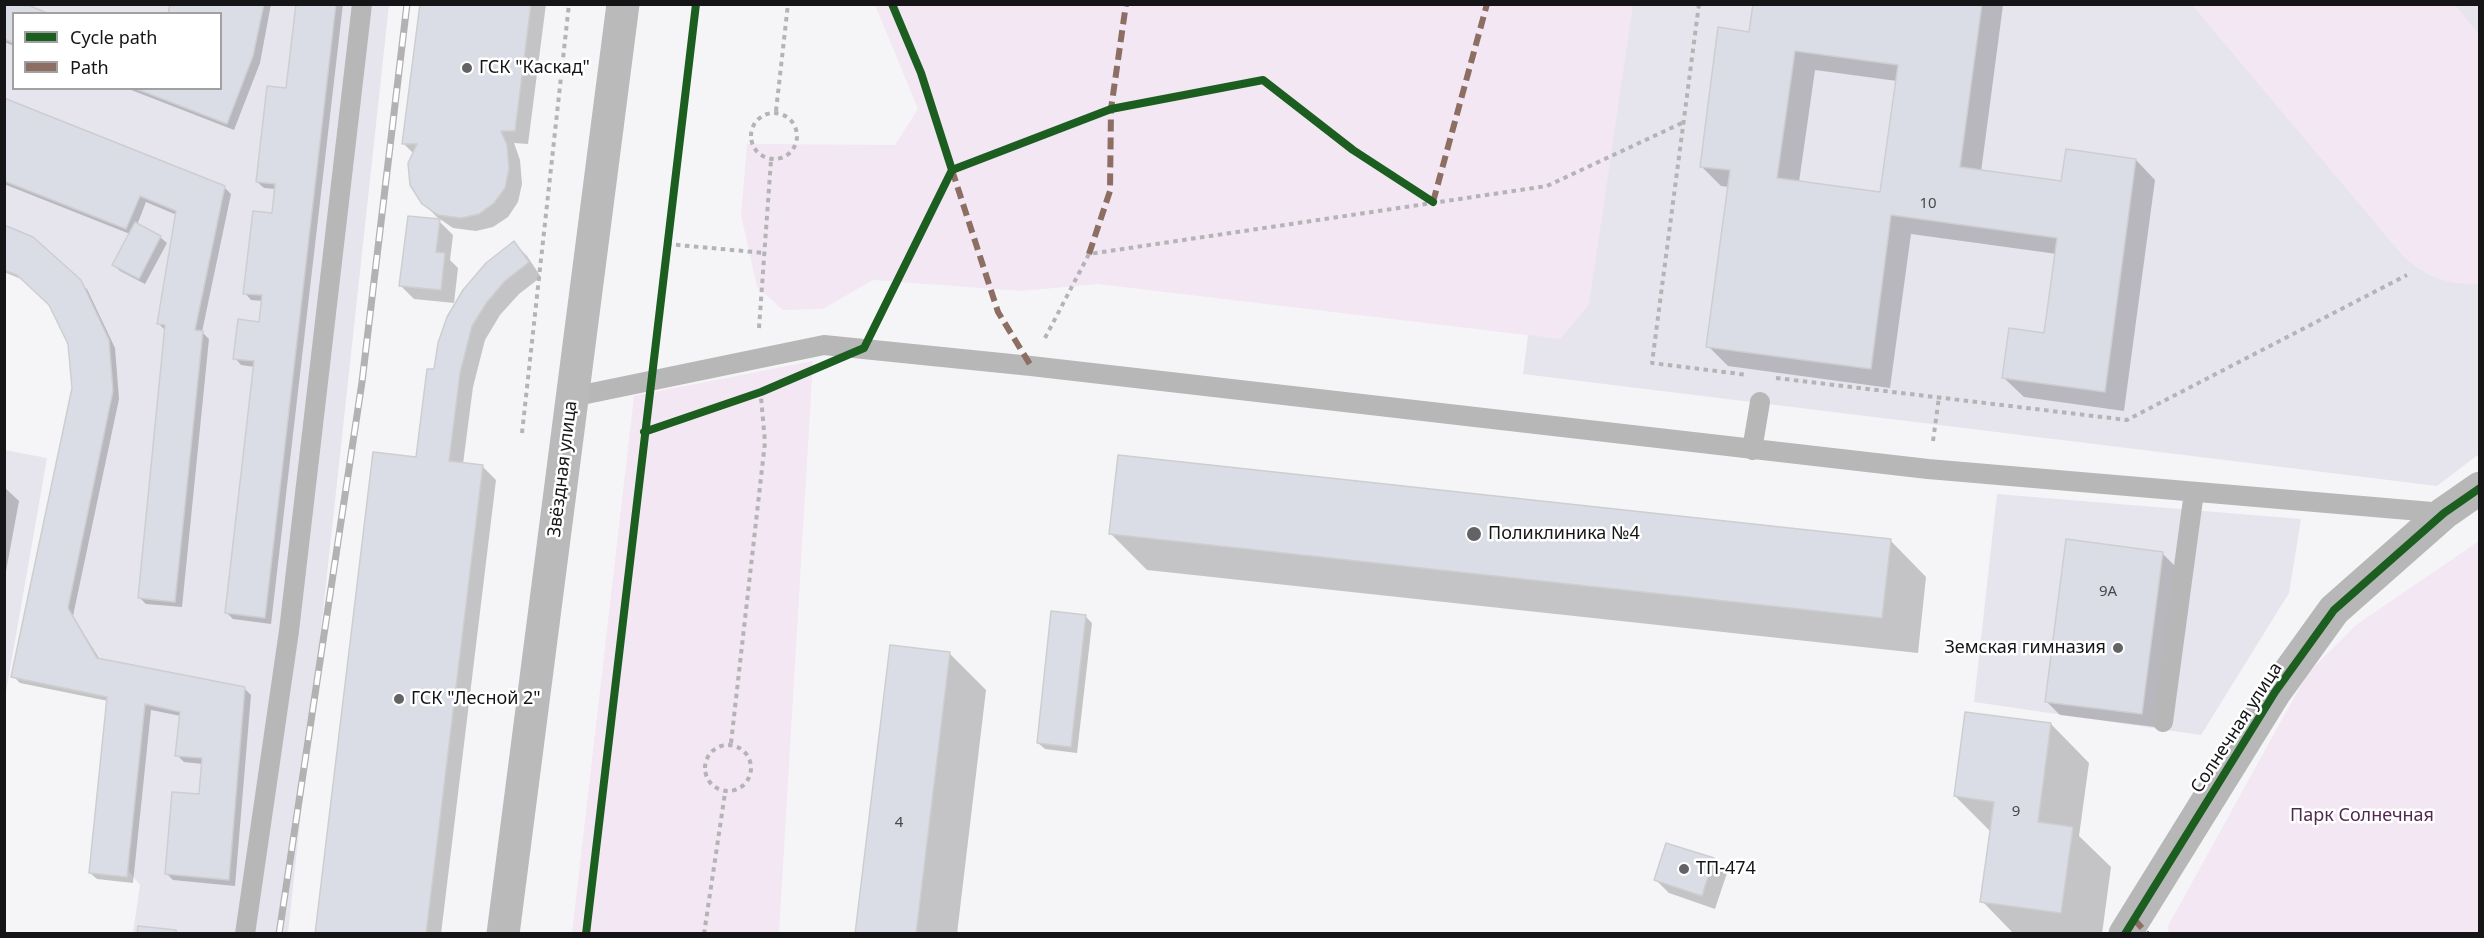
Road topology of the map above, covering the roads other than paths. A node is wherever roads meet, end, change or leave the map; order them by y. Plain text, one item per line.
1 (362, 4) edge
2 (623, 4) edge
3 (572, 398) junction
4 (1760, 402) dead end
5 (1752, 450) junction
6 (2480, 488) edge
7 (2193, 492) junction
8 (2444, 513) junction
9 (2163, 722) dead end
10 (245, 933) edge
11 (503, 933) edge
12 (2125, 933) edge

1 - 10 lane
2 - 3 main road, Звёздная улица
3 - 5 lane
3 - 11 main road, Звёздная улица
4 - 5 lane
5 - 7 lane
6 - 8 street, Солнечная улица
7 - 8 lane
7 - 9 lane
8 - 12 street, Солнечная улица

